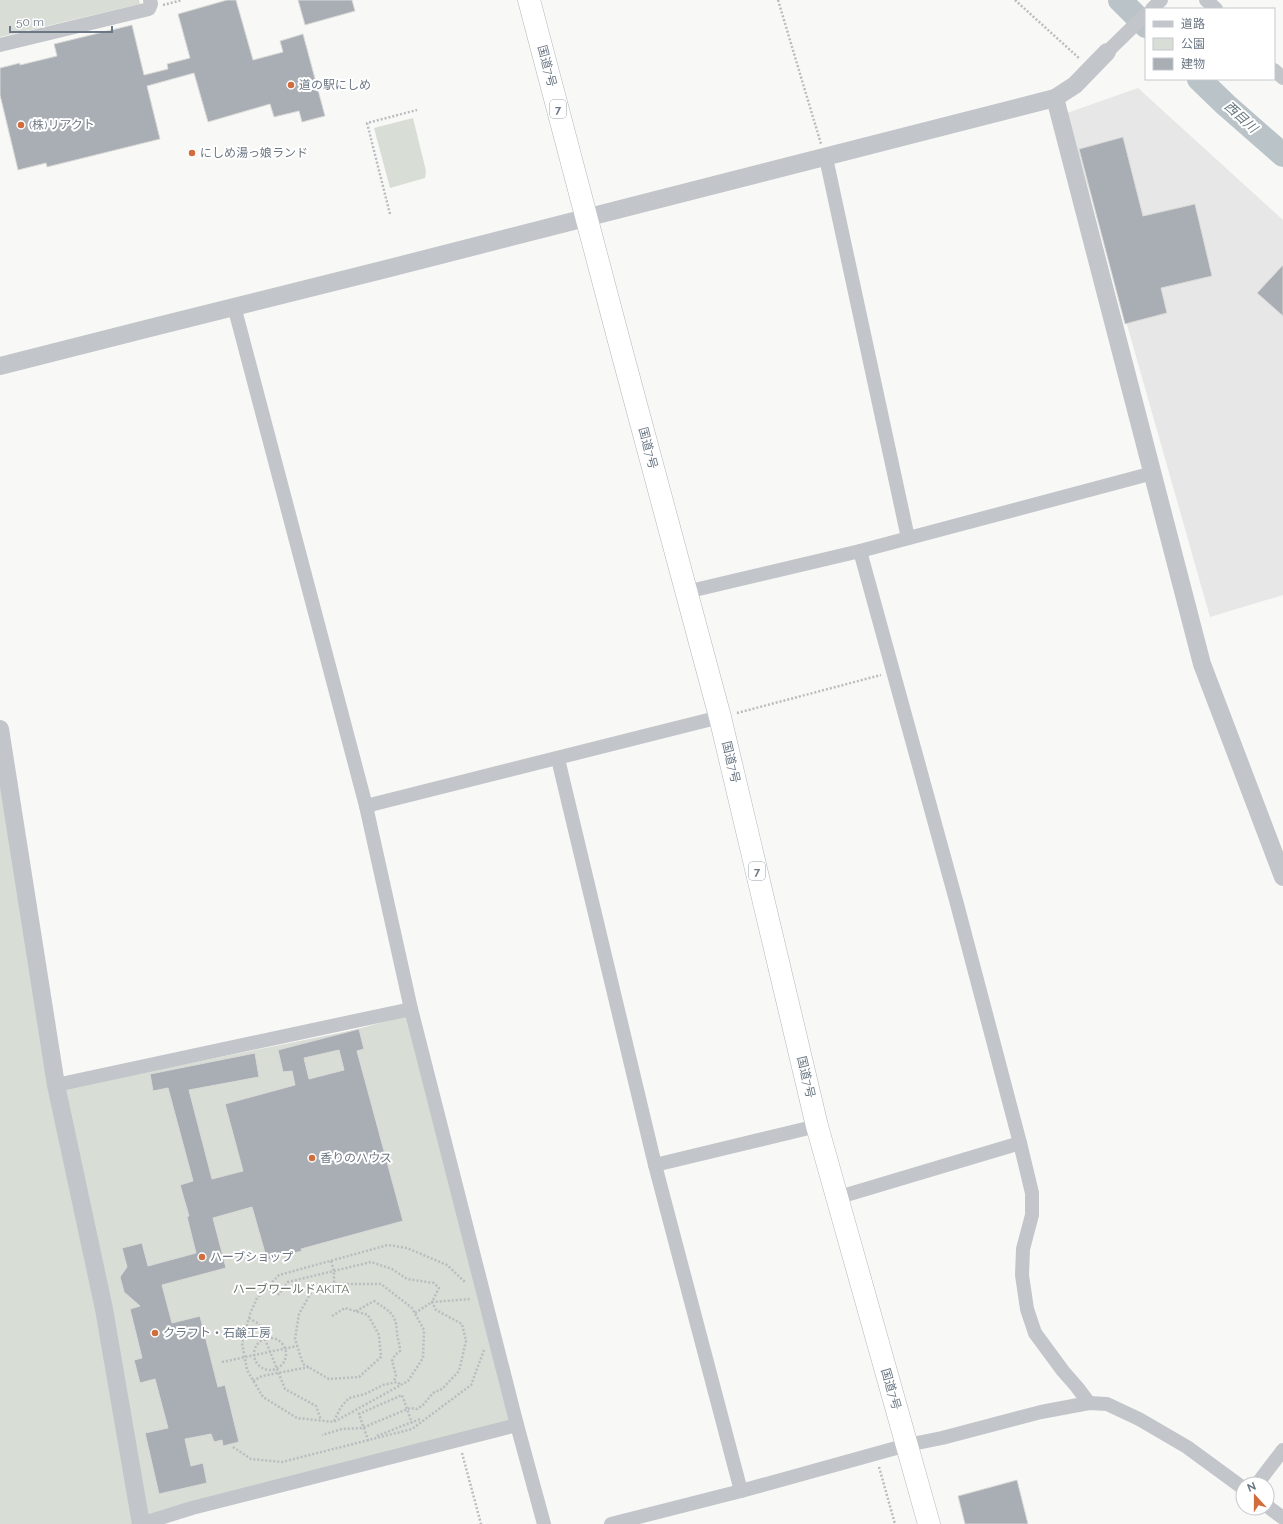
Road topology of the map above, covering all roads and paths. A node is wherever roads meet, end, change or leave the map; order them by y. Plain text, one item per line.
1 (182, 0) edge
2 (529, 0) edge
3 (778, 0) edge
4 (1015, 0) edge
5 (1161, 0) edge
6 (1206, 0) edge
7 (150, 2) edge
8 (1153, 8) edge
9 (1215, 8) edge
10 (1145, 15) edge
11 (0, 45) edge
12 (1107, 52) joint
13 (1091, 68) junction
14 (1275, 71) edge
15 (1283, 78) edge
16 (1055, 98) junction
17 (417, 110) dead end
18 (826, 158) junction
19 (390, 214) dead end
20 (587, 218) junction
21 (234, 306) junction
22 (0, 366) edge
23 (1153, 473) junction
24 (908, 538) junction
25 (860, 551) junction
26 (686, 592) junction
27 (893, 672) junction
28 (720, 717) junction
29 (0, 729) edge
30 (558, 759) junction
31 (366, 806) junction
32 (1283, 876) edge
33 (411, 1009) junction
34 (56, 1085) junction
35 (817, 1126) junction
36 (1020, 1143) junction
37 (655, 1166) junction
38 (836, 1198) junction
39 (331, 1261) junction
40 (334, 1271) junction
41 (334, 1284) junction
42 (469, 1285) dead end
43 (266, 1289) junction
44 (478, 1298) dead end
45 (432, 1302) junction
46 (356, 1311) junction
47 (415, 1313) junction
48 (332, 1316) dead end
49 (249, 1318) junction
50 (265, 1338) junction
51 (484, 1343) dead end
52 (297, 1346) junction
53 (270, 1352) junction
54 (244, 1358) junction
55 (222, 1362) dead end
56 (309, 1367) junction
57 (276, 1368) junction
58 (278, 1372) junction
59 (253, 1381) junction
60 (394, 1382) junction
61 (401, 1385) junction
62 (1089, 1403) junction
63 (407, 1410) junction
64 (420, 1419) dead end
65 (321, 1420) junction
66 (334, 1422) junction
67 (412, 1422) junction
68 (517, 1425) junction
69 (364, 1427) junction
70 (322, 1434) dead end
71 (368, 1440) junction
72 (459, 1440) junction
73 (907, 1445) junction
74 (233, 1447) dead end
75 (1283, 1450) edge
76 (875, 1454) junction
77 (1263, 1476) edge
78 (1235, 1482) edge
79 (741, 1491) junction
80 (141, 1524) edge
81 (481, 1524) edge
82 (544, 1524) edge
83 (611, 1524) edge
84 (895, 1524) edge
85 (928, 1524) edge

1 - 7 path
2 - 20 highway, 国道7号 / 7
3 - 18 path
4 - 13 path
5 - 8 street
6 - 9 street
7 - 11 street
10 - 12 street
12 - 13 street
13 - 16 street
14 - 15 street
16 - 18 street
16 - 23 street
17 - 19 path
18 - 20 street
18 - 24 street
20 - 21 street
20 - 26 highway, 国道7号 / 7
21 - 22 street
21 - 31 street
23 - 24 street
23 - 32 street
24 - 25 street
25 - 26 street
25 - 27 street
26 - 28 highway, 国道7号 / 7
27 - 28 path
27 - 36 street
28 - 30 street
28 - 35 highway, 国道7号 / 7
29 - 34 street
30 - 31 street
30 - 37 street
31 - 33 street
33 - 34 street
33 - 68 street
34 - 80 street
35 - 37 street
35 - 38 highway, 国道7号 / 7
36 - 38 street
36 - 62 street
37 - 79 street
38 - 73 highway, 国道7号 / 7
39 - 40 path
39 - 42 path
39 - 43 path
40 - 41 path
40 - 43 path
40 - 45 path
41 - 47 path
41 - 52 path
43 - 49 path
44 - 45 path
45 - 47 path
45 - 63 path
46 - 48 path
46 - 56 path
46 - 60 path
47 - 61 path
49 - 50 path
49 - 54 path
50 - 53 path
50 - 57 path
50 - 57 path
51 - 71 path
52 - 53 path
52 - 56 path
53 - 54 path
53 - 57 path
54 - 55 path
54 - 59 path
56 - 58 path
57 - 58 path
58 - 59 path
58 - 65 path
59 - 65 path
60 - 61 path
60 - 66 path
61 - 66 path
62 - 73 street
62 - 78 street
63 - 67 path
63 - 69 path
63 - 69 path
64 - 67 path
65 - 66 path
67 - 71 path
68 - 72 street
68 - 82 street
69 - 70 path
69 - 71 path
71 - 74 path
72 - 80 street
72 - 81 path
73 - 76 street
73 - 85 highway, 国道7号 / 7
75 - 77 street
76 - 79 street
76 - 84 path
79 - 83 street

